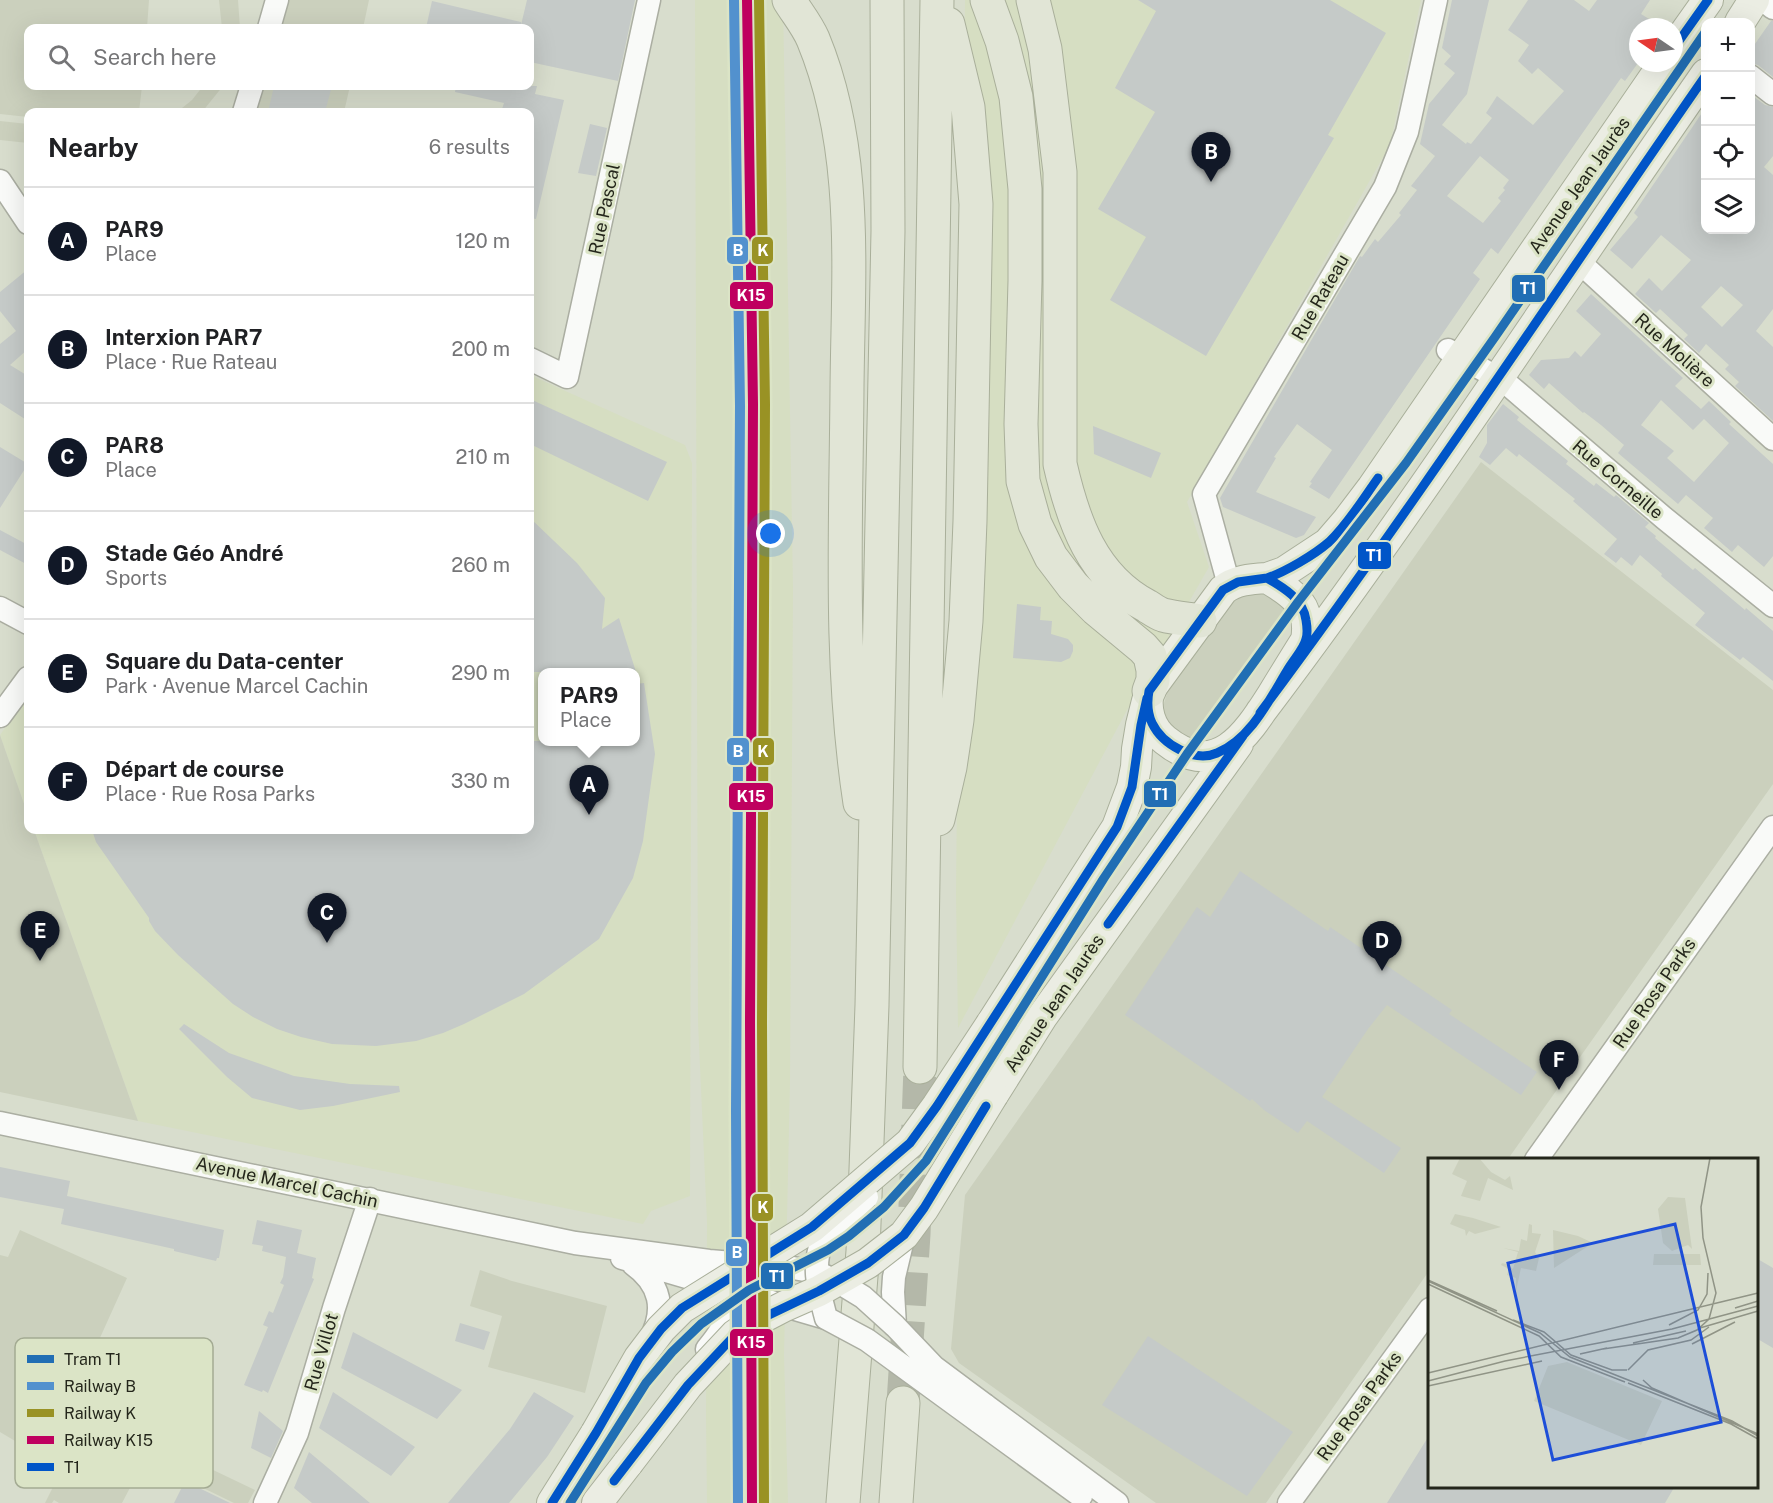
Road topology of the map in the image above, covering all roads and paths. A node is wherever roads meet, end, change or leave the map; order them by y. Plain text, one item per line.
1 (277, 0) edge
2 (649, 0) edge
3 (789, 0) edge
4 (887, 0) edge
5 (937, 0) edge
6 (987, 0) edge
7 (1033, 0) edge
8 (1436, 0) edge
9 (1708, 0) edge
10 (1754, 0) edge
11 (1763, 0) edge
12 (1773, 8) edge
13 (1743, 18) edge
14 (270, 24) edge
15 (1683, 35) edge
16 (1658, 72) edge
17 (1755, 80) edge
18 (1701, 81) edge
19 (251, 90) edge
20 (1773, 94) edge
21 (245, 108) edge
22 (0, 181) edge
23 (24, 218) edge
24 (1577, 260) junction
25 (1454, 354) junction
26 (534, 362) edge
27 (1498, 378) junction
28 (1773, 439) edge
29 (1267, 578) junction
30 (1229, 585) junction
31 (1773, 606) edge
32 (0, 608) edge
33 (24, 621) edge
34 (1200, 621) junction
35 (24, 683) edge
36 (1148, 694) junction
37 (0, 716) edge
38 (1252, 725) junction
39 (1773, 827) edge
40 (923, 860) junction
41 (874, 878) junction
42 (920, 1067) tunnel mouth
43 (0, 1123) edge
44 (910, 1143) junction
45 (1537, 1158) edge
46 (369, 1199) junction
47 (904, 1235) junction
48 (641, 1262) junction
49 (752, 1264) junction
50 (722, 1280) junction
51 (824, 1290) junction
52 (785, 1306) junction
53 (1428, 1311) edge
54 (895, 1326) junction
55 (642, 1354) junction
56 (903, 1403) tunnel mouth
57 (982, 1413) junction
58 (628, 1463) junction
59 (273, 1500) edge
60 (552, 1503) edge
61 (597, 1503) edge
62 (843, 1503) edge
63 (896, 1503) edge
64 (1091, 1503) edge
65 (1117, 1503) edge
66 (1289, 1503) edge

1 - 14 street
2 - 26 street, Rue Pascal
3 - 41 highway
4 - 41 highway
5 - 40 highway
5 - 40 highway
6 - 36 highway
7 - 34 highway
8 - 30 street, Rue Rateau
9 - 15 main road
10 - 13 main road
11 - 12 street
16 - 25 main road, Avenue Jean Jaurès
17 - 20 street
18 - 24 main road, Avenue Jean Jaurès
19 - 21 street
22 - 23 street
24 - 27 main road, Avenue Jean Jaurès
24 - 28 street, Rue Molière
25 - 27 street, Rue Corneille
25 - 29 main road, Avenue Jean Jaurès
27 - 31 street, Rue Corneille
27 - 38 main road, Avenue Jean Jaurès
29 - 30 main road, Avenue Jean Jaurès
29 - 38 main road
30 - 34 main road
32 - 33 street
34 - 36 main road
35 - 37 street
36 - 38 main road
36 - 44 main road, bridge
38 - 47 main road, Avenue Jean Jaurès, bridge
39 - 45 street, Rue Rosa Parks
40 - 42 highway
41 - 62 highway
43 - 46 street, Avenue Marcel Cachin
44 - 49 main road, bridge
44 - 51 street, bridge
46 - 48 street, Avenue Marcel Cachin
46 - 59 street, Rue Villot
47 - 51 main road, Avenue Jean Jaurès, bridge
47 - 54 street
48 - 50 street, Avenue Marcel Cachin
48 - 55 street, bridge
49 - 50 main road, bridge
49 - 51 street
50 - 52 street, Avenue Marcel Cachin
50 - 55 main road, bridge
50 - 58 street, bridge
51 - 52 main road, Avenue Jean Jaurès, bridge
51 - 54 street, bridge
51 - 57 street, bridge
52 - 58 main road, Avenue Jean Jaurès, bridge
53 - 66 street, Rue Rosa Parks
54 - 57 street, bridge
55 - 60 main road, bridge
56 - 63 highway
57 - 64 street
57 - 65 street
58 - 61 main road, Avenue Jean Jaurès

